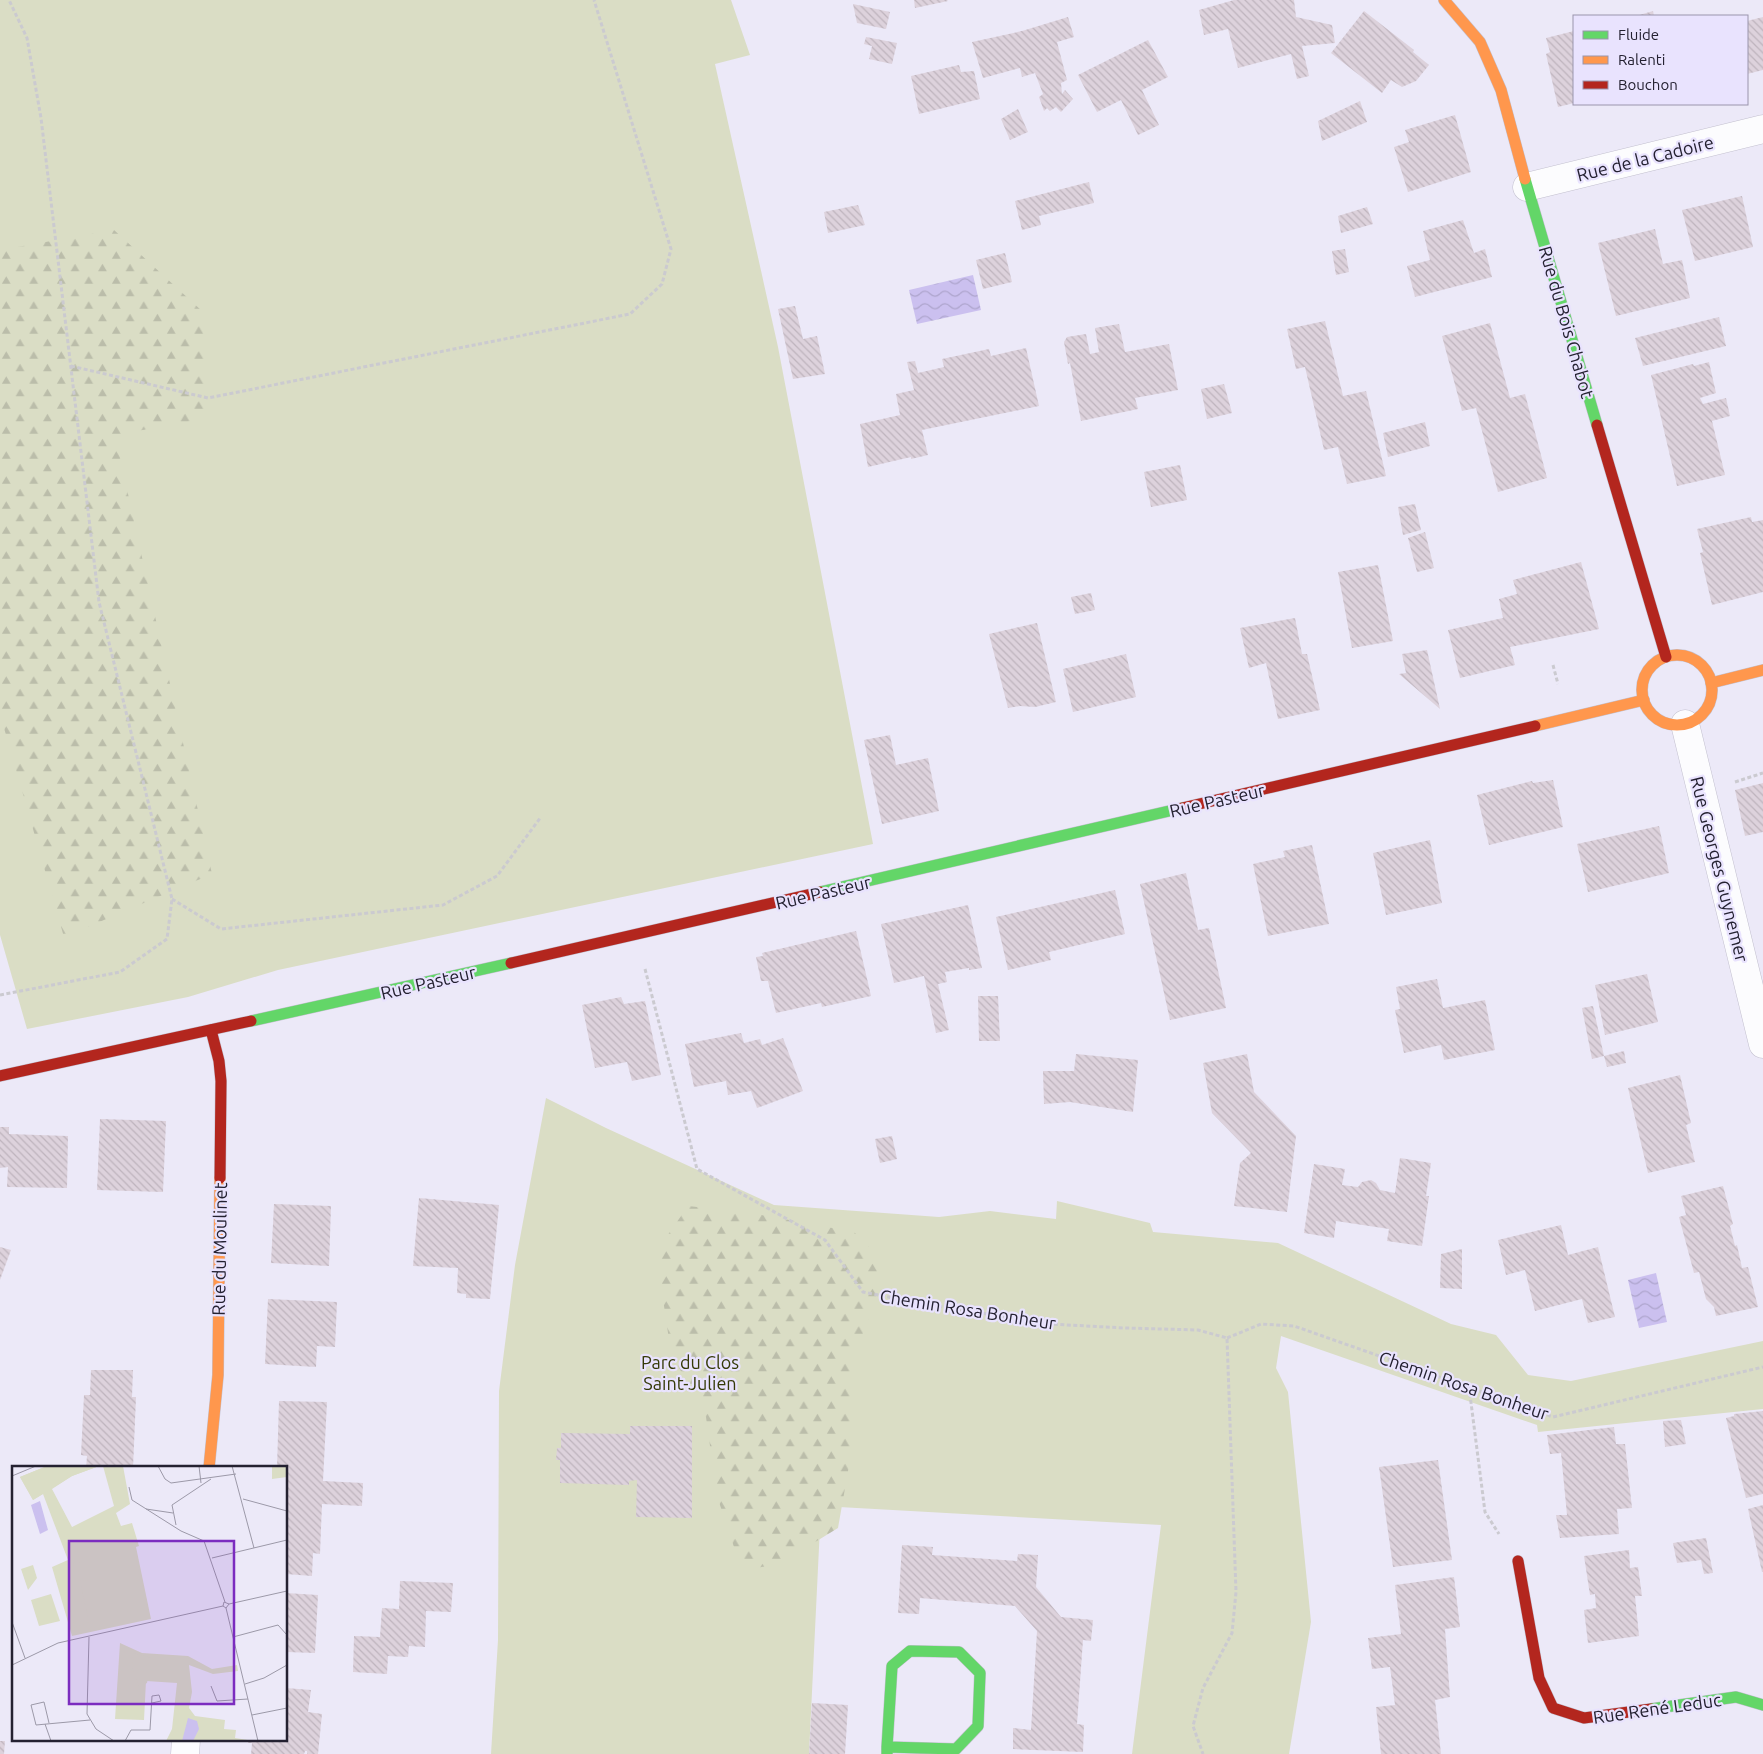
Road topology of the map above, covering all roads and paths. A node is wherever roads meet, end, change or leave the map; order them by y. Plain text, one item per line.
1 (9, 0) edge
2 (594, 0) edge
3 (1444, 0) edge
4 (1763, 129) edge
5 (1528, 188) junction
6 (71, 366) junction
7 (1666, 657) junction
8 (1554, 665) dead end
9 (1763, 670) edge
10 (1711, 683) junction
11 (1558, 684) dead end
12 (1644, 700) junction
13 (1685, 724) junction
14 (1763, 773) edge
15 (1733, 782) dead end
16 (541, 817) dead end
17 (172, 899) junction
18 (647, 933) junction
19 (0, 995) edge
20 (211, 1030) junction
21 (1762, 1038) edge
22 (0, 1076) edge
23 (1227, 1338) junction
24 (1763, 1367) edge
25 (1469, 1387) junction
26 (209, 1466) edge
27 (1518, 1561) joint
28 (1763, 1705) edge
29 (887, 1751) edge
30 (1203, 1754) edge

1 - 6 path
2 - 6 path
3 - 5 street, Rue du Bois Chabot
4 - 5 street, Rue de la Cadoire
5 - 7 street, Rue du Bois Chabot
6 - 17 path
7 - 10 street
7 - 12 street
8 - 11 path
9 - 10 street
10 - 13 street
12 - 13 street
12 - 18 street, Rue Pasteur
13 - 21 street, Rue Georges Guynemer
14 - 15 path
16 - 17 path
17 - 19 path
18 - 20 street, Rue Pasteur
18 - 23 path, Chemin Rosa Bonheur
20 - 22 street, Rue Pasteur
20 - 26 street, Rue du Moulinet
23 - 25 path, Chemin Rosa Bonheur
23 - 30 path
24 - 25 path, Chemin Rosa Bonheur
25 - 27 path
27 - 28 street, Rue René Leduc
29 - 29 street

